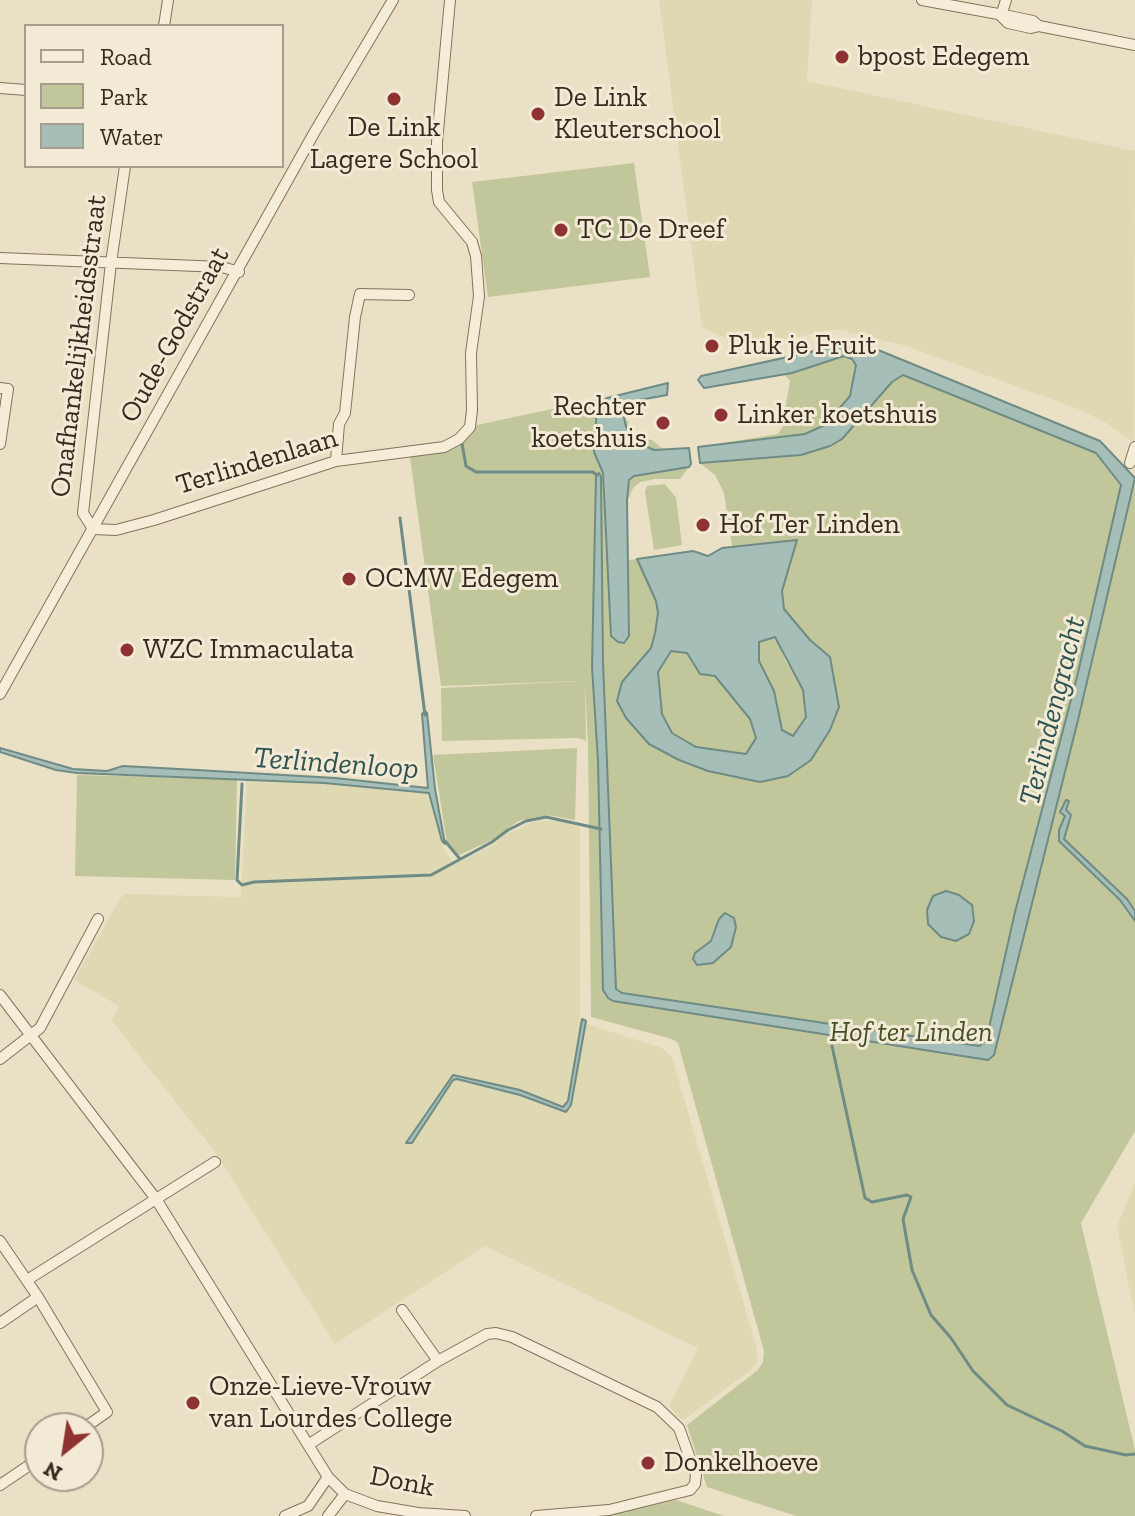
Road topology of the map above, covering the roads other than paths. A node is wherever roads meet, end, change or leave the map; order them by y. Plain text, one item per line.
1 (168, 0) edge
2 (393, 0) edge
3 (450, 0) edge
4 (922, 0) edge
5 (1006, 0) edge
6 (1001, 16) junction
7 (164, 24) edge
8 (1135, 45) edge
9 (0, 88) edge
10 (24, 90) edge
11 (125, 168) edge
12 (0, 258) edge
13 (111, 263) junction
14 (239, 272) junction
15 (409, 295) dead end
16 (0, 388) edge
17 (0, 444) edge
18 (1135, 447) edge
19 (336, 461) junction
20 (1130, 463) dead end
21 (93, 529) junction
22 (0, 694) edge
23 (98, 919) dead end
24 (0, 995) edge
25 (31, 1035) junction
26 (0, 1059) edge
27 (215, 1162) dead end
28 (156, 1199) junction
29 (0, 1241) edge
30 (27, 1280) junction
31 (38, 1297) junction
32 (402, 1310) dead end
33 (0, 1323) edge
34 (438, 1361) junction
35 (104, 1414) edge
36 (308, 1445) junction
37 (24, 1469) edge
38 (328, 1477) junction
39 (0, 1485) edge
40 (345, 1494) junction
41 (285, 1516) edge
42 (328, 1516) edge
43 (465, 1516) edge
44 (536, 1516) edge

1 - 7 street
2 - 14 street, Oude-Godstraat
3 - 19 street, Terlindenlaan
4 - 6 street
5 - 6 street
6 - 8 street
9 - 10 street
11 - 13 street, Onafhankelijkheidsstraat
12 - 13 street
13 - 14 street
13 - 21 street, Onafhankelijkheidsstraat
14 - 21 street, Oude-Godstraat
15 - 19 street
16 - 17 street
18 - 20 street
19 - 21 street, Terlindenlaan
21 - 22 street, Oude-Godstraat
23 - 25 street
24 - 25 street, Donk
25 - 26 street
25 - 28 street, Donk
27 - 28 street
28 - 30 street
28 - 36 street, Donk
29 - 30 street
30 - 31 street
31 - 33 street
31 - 35 street
32 - 34 street
34 - 36 street
34 - 44 street
36 - 38 street, Donk
37 - 39 street
38 - 40 street, Donk
38 - 41 street
40 - 42 street
40 - 43 street, Donk

